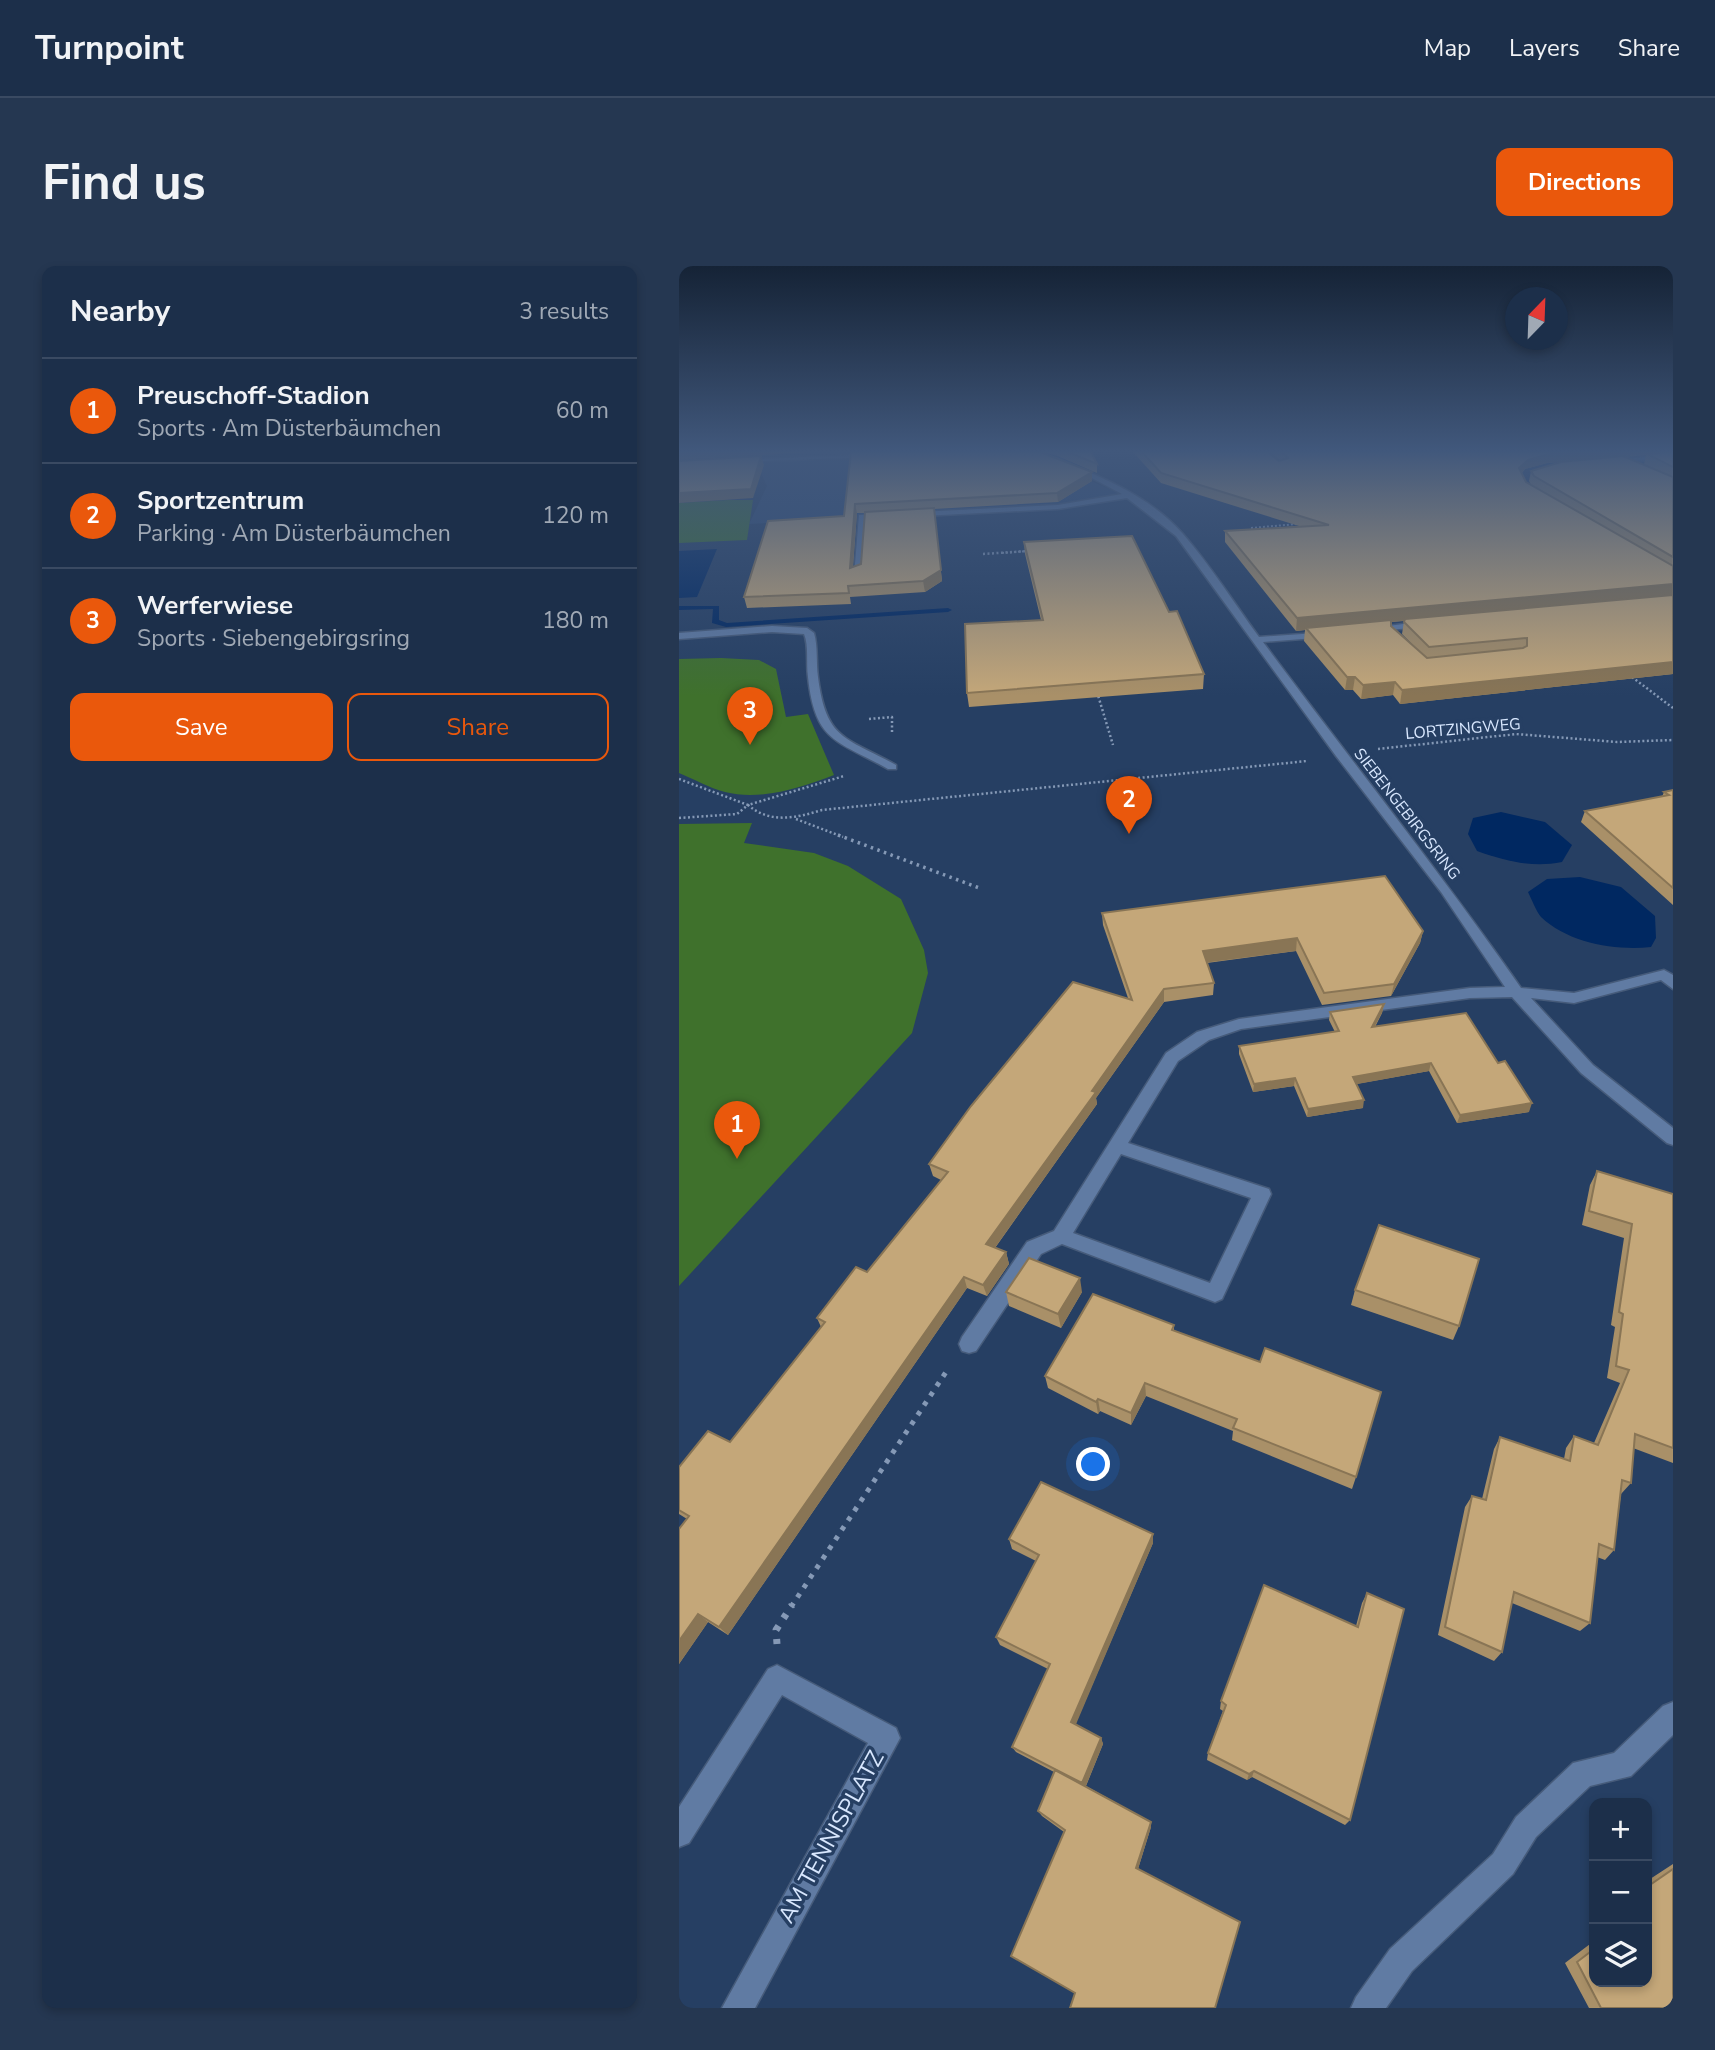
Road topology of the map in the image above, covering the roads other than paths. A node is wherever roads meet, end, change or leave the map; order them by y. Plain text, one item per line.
1 (861, 533) edge
2 (1177, 533) edge
3 (857, 573) edge
4 (1440, 623) edge
5 (1360, 631) edge
6 (1335, 633) edge
7 (679, 636) edge
8 (1259, 640) junction
9 (892, 767) dead end
10 (1669, 979) edge
11 (1517, 992) junction
12 (1673, 1138) edge
13 (1118, 1146) junction
14 (1061, 1236) junction
15 (969, 1344) road end
16 (1673, 1716) edge
17 (679, 1833) edge
18 (738, 2008) edge
19 (1367, 2008) edge

1 - 3 street
2 - 8 street, SIEBENGEBIRGSRING
4 - 5 street
6 - 8 street
7 - 9 street
8 - 11 street, SIEBENGEBIRGSRING
10 - 11 street
11 - 12 street, SIEBENGEBIRGSRING
11 - 13 street
13 - 14 street
13 - 14 street
14 - 15 street
16 - 19 street
17 - 18 street, AM TENNISPLATZ

